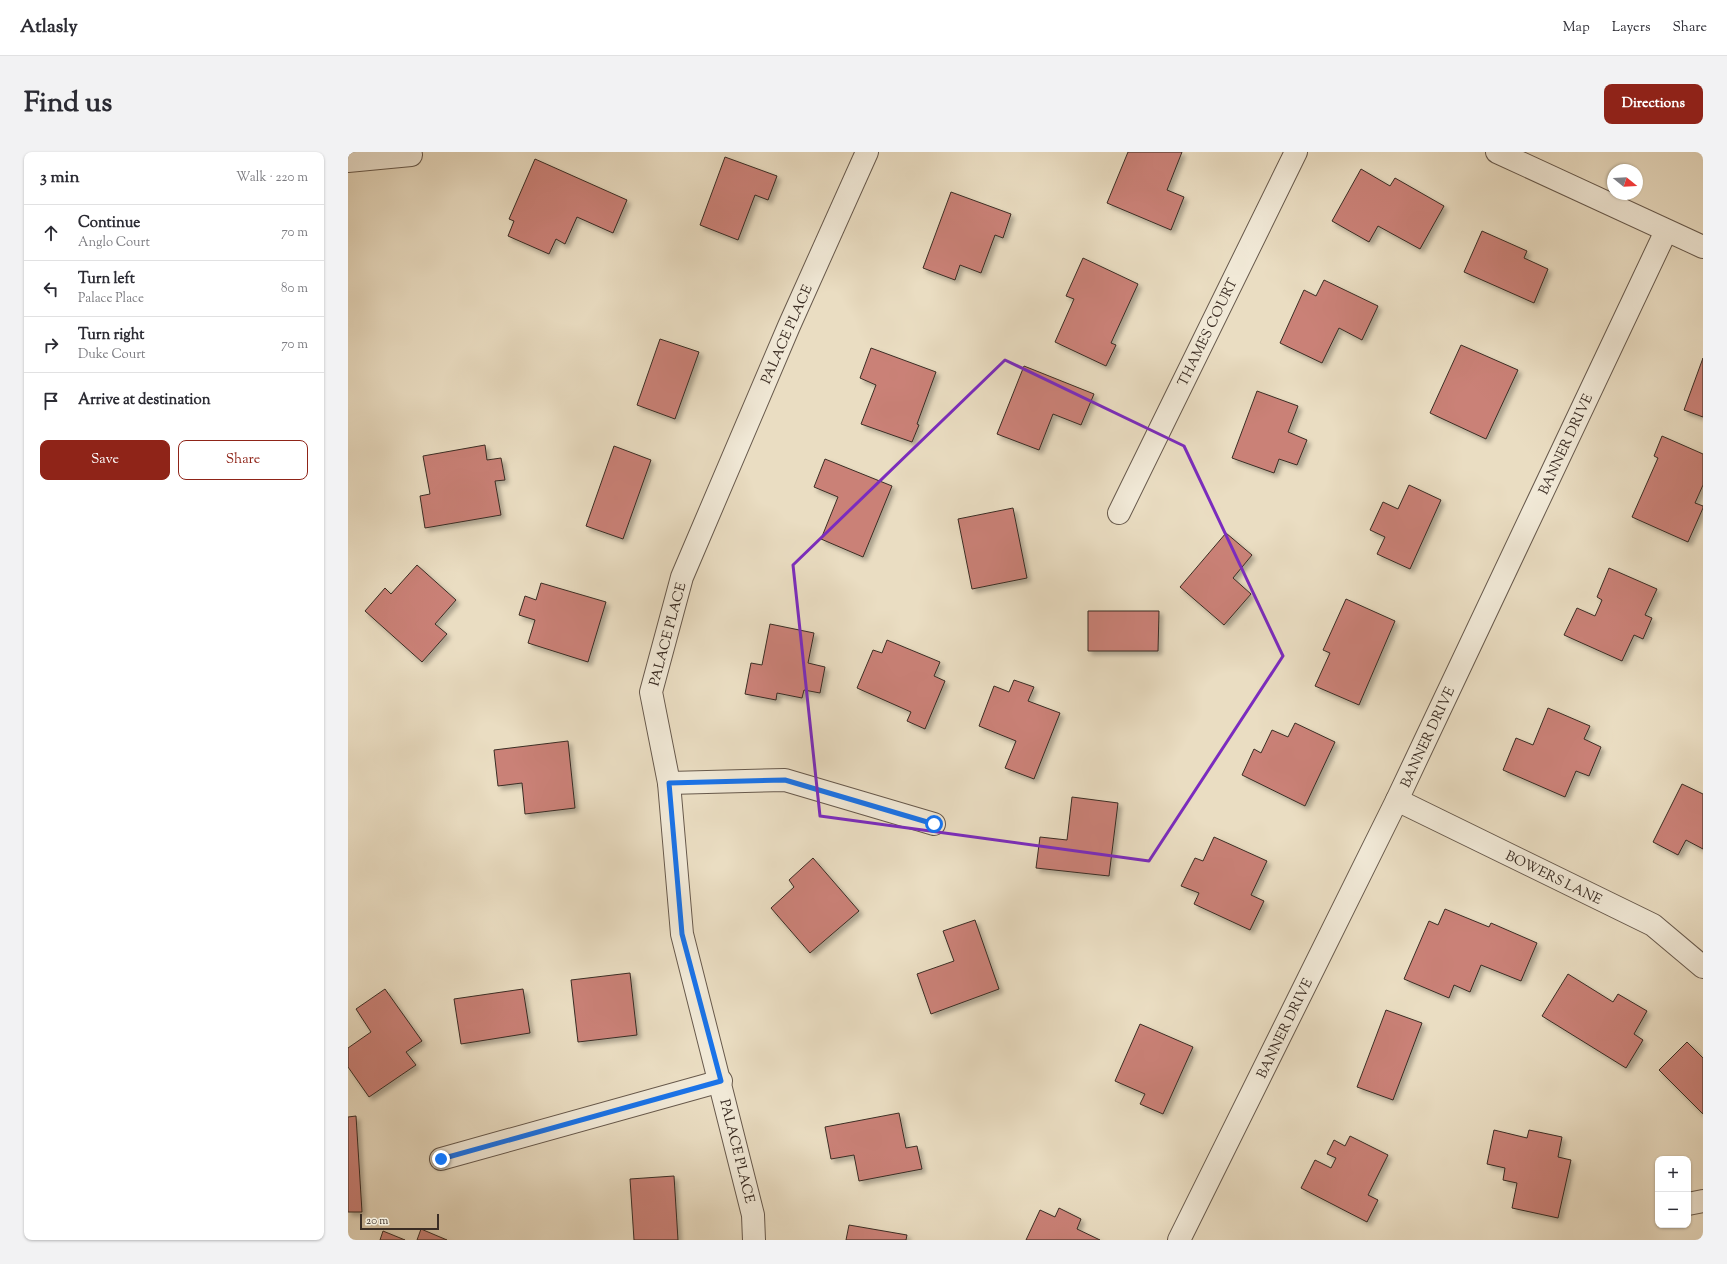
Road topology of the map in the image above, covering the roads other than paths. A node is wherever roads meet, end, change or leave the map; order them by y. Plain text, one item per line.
1 (867, 152) edge
2 (1296, 152) edge
3 (1497, 152) edge
4 (411, 155) dead end
5 (348, 161) edge
6 (1666, 231) junction
7 (1703, 247) edge
8 (1118, 513) dead end
9 (669, 783) junction
10 (1397, 800) junction
11 (934, 824) dead end
12 (1703, 967) edge
13 (721, 1081) junction
14 (441, 1159) dead end
15 (1703, 1202) edge
16 (1691, 1204) edge
17 (754, 1240) edge
18 (1179, 1240) edge

1 - 9 street, PALACE PLACE
2 - 8 street, THAMES COURT
3 - 6 street
4 - 5 street
6 - 7 street
6 - 10 street, BANNER DRIVE
9 - 11 street
9 - 13 street, PALACE PLACE
10 - 12 street, BOWERS LANE
10 - 18 street, BANNER DRIVE
13 - 14 street
13 - 17 street, PALACE PLACE
15 - 16 street

